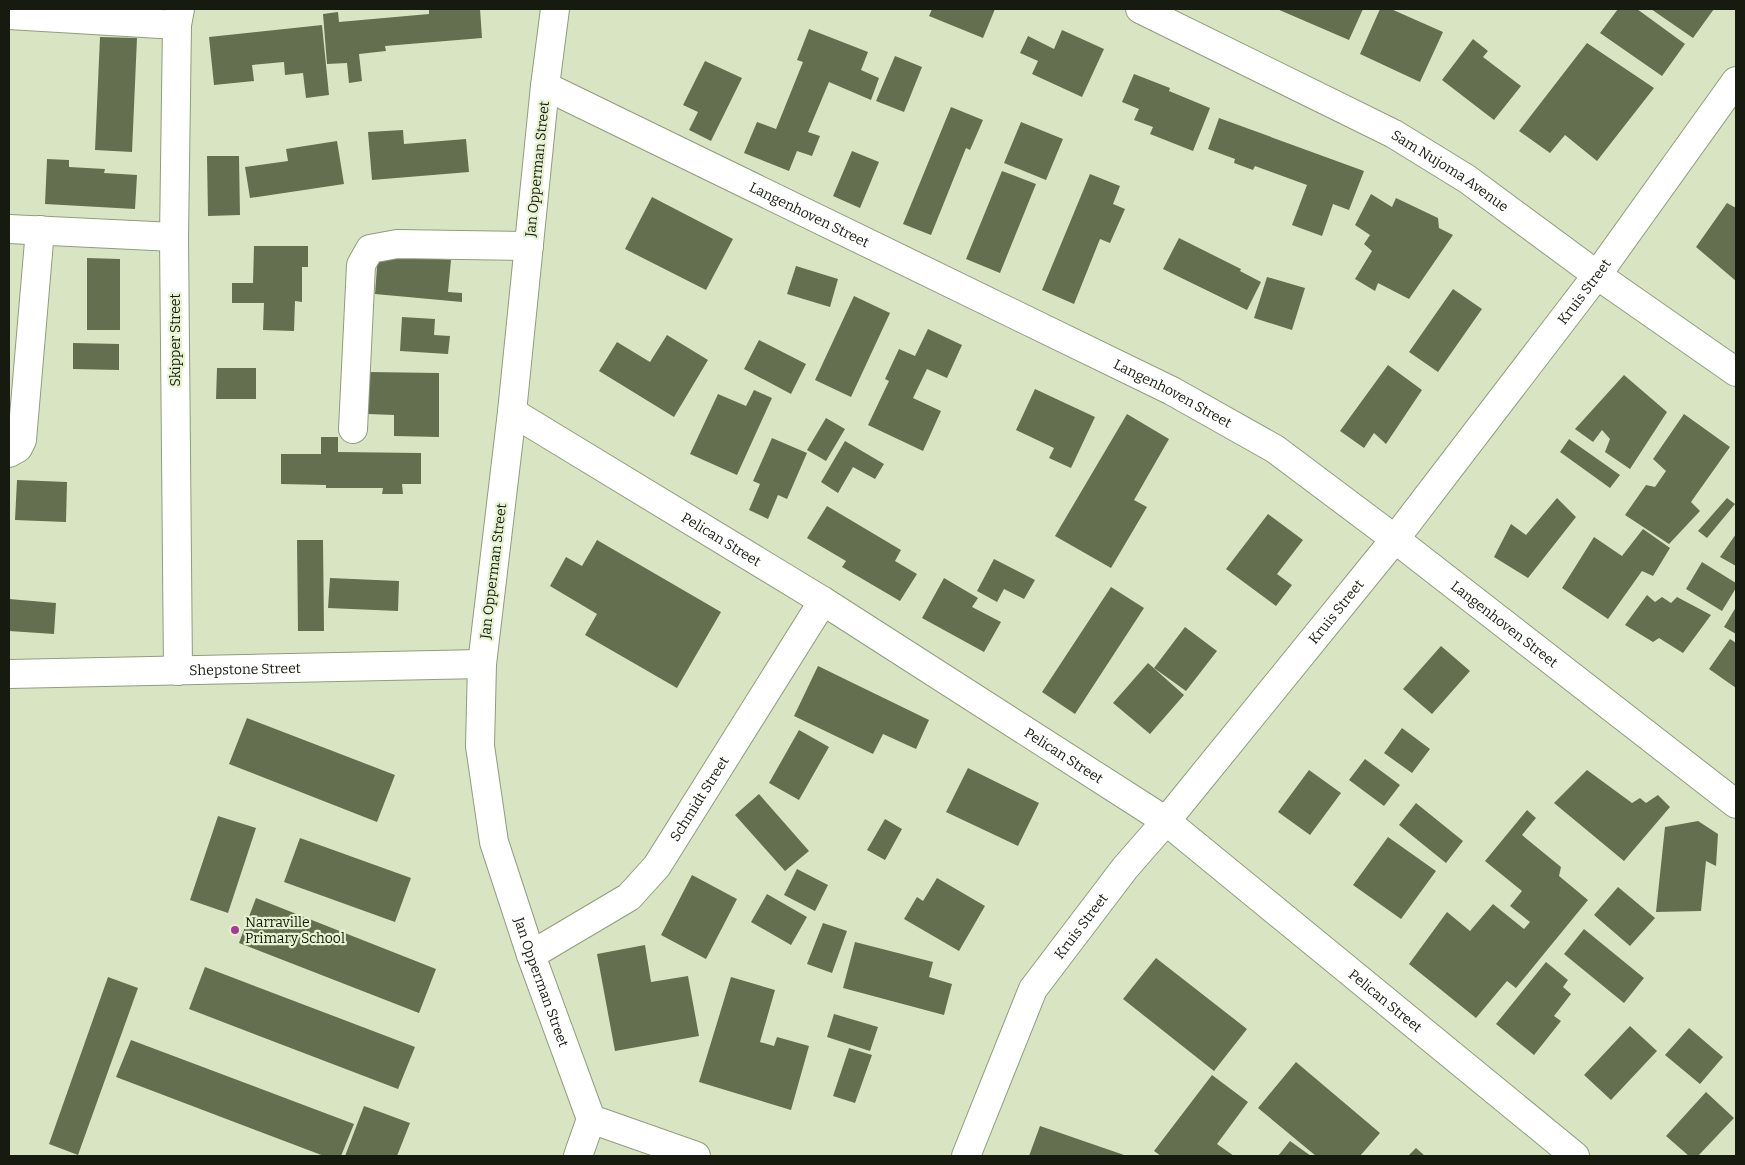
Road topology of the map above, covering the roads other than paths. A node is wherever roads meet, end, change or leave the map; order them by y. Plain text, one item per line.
1 (555, 9) edge
2 (1140, 9) edge
3 (9, 15) edge
4 (178, 17) edge
5 (1736, 82) edge
6 (545, 86) junction
7 (9, 229) edge
8 (40, 230) junction
9 (174, 237) junction
10 (529, 246) junction
11 (1597, 275) junction
12 (1736, 372) edge
13 (512, 412) junction
14 (353, 429) dead end
15 (9, 453) edge
16 (1394, 539) junction
17 (823, 601) junction
18 (482, 664) junction
19 (178, 671) junction
20 (9, 674) edge
21 (1736, 804) edge
22 (1166, 821) junction
23 (532, 955) junction
24 (591, 1119) junction
25 (578, 1156) edge
26 (696, 1156) edge
27 (966, 1156) edge
28 (1574, 1156) edge

1 - 6 street, Jan Opperman Street
2 - 11 street, Sam Nujoma Avenue
3 - 4 street
4 - 9 street, Skipper Street
5 - 11 street, Kruis Street
6 - 10 street, Jan Opperman Street
6 - 16 street, Langenhoven Street
7 - 8 street
8 - 9 street
8 - 15 street
9 - 19 street, Skipper Street
10 - 13 street, Jan Opperman Street
10 - 14 street
11 - 12 street, Sam Nujoma Avenue
11 - 16 street, Kruis Street
13 - 17 street, Pelican Street
13 - 18 street, Jan Opperman Street
16 - 21 street, Langenhoven Street
16 - 22 street, Kruis Street
17 - 22 street, Pelican Street
17 - 23 street, Schmidt Street
18 - 19 street, Shepstone Street
18 - 23 street, Jan Opperman Street
19 - 20 street, Shepstone Street
22 - 27 street, Kruis Street
22 - 28 street, Pelican Street
23 - 24 street, Jan Opperman Street
24 - 25 street
24 - 26 street

